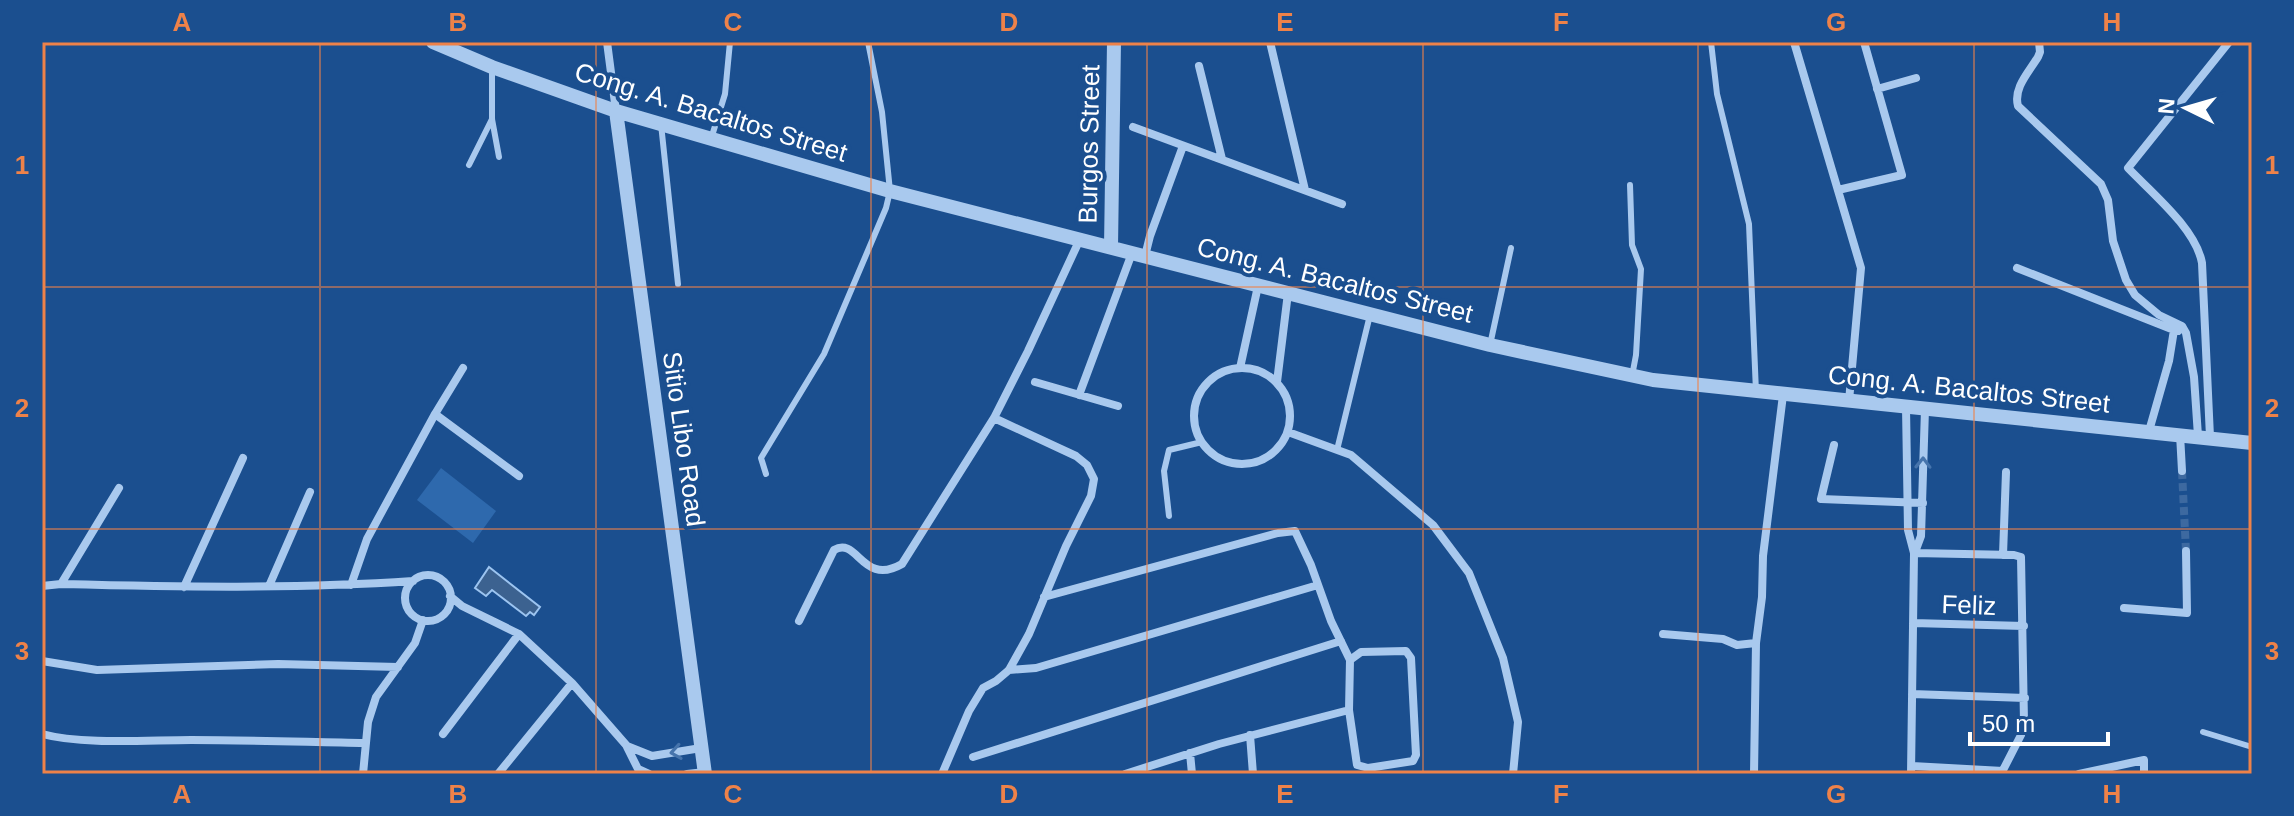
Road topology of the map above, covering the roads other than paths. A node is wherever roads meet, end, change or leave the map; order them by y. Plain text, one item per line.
1 (433, 42) edge
2 (607, 42) edge
3 (730, 42) edge
4 (868, 42) edge
5 (1114, 42) edge
6 (1270, 42) edge
7 (1711, 42) edge
8 (1794, 42) edge
9 (1864, 42) edge
10 (2039, 42) edge
11 (2229, 42) edge
12 (456, 47) edge
13 (1199, 66) dead end
14 (492, 67) junction
15 (1916, 78) dead end
16 (1877, 89) junction
17 (616, 111) junction
18 (492, 119) junction
19 (661, 124) junction
20 (1133, 127) dead end
21 (711, 139) junction
22 (1183, 146) junction
23 (499, 157) dead end
24 (1222, 159) junction
25 (469, 165) dead end
26 (1630, 185) dead end
27 (1305, 190) junction
28 (1838, 190) junction
29 (890, 191) junction
30 (1342, 204) dead end
31 (1080, 239) junction
32 (1111, 247) junction
33 (1511, 248) dead end
34 (1138, 254) junction
35 (2017, 268) dead end
36 (678, 284) dead end
37 (1258, 286) junction
38 (1288, 293) junction
39 (1370, 315) junction
40 (2174, 330) junction
41 (2186, 333) junction
42 (1490, 345) junction
43 (463, 368) dead end
44 (1240, 368) junction
45 (1632, 376) junction
46 (1035, 382) dead end
47 (1277, 382) junction
48 (1756, 392) junction
49 (1079, 395) junction
50 (1783, 395) junction
51 (1849, 401) junction
52 (1118, 406) dead end
53 (1906, 407) junction
54 (1925, 409) junction
55 (435, 414) junction
56 (994, 418) junction
57 (2149, 431) junction
58 (1288, 432) junction
59 (2180, 434) junction
60 (2204, 436) junction
61 (1202, 442) junction
62 (2252, 443) edge
63 (1834, 445) dead end
64 (1337, 450) junction
65 (243, 458) dead end
66 (2182, 471) tunnel mouth
67 (2006, 472) dead end
68 (766, 474) dead end
69 (519, 476) dead end
70 (119, 488) dead end
71 (310, 492) dead end
72 (1907, 503) junction
73 (1923, 503) junction
74 (1169, 516) dead end
75 (2186, 551) tunnel mouth
76 (1914, 553) junction
77 (2003, 555) junction
78 (413, 581) junction
79 (61, 584) junction
80 (351, 585) junction
81 (1318, 585) junction
82 (42, 586) edge
83 (269, 586) junction
84 (184, 587) junction
85 (450, 596) junction
86 (1044, 597) junction
87 (2124, 608) dead end
88 (423, 620) junction
89 (799, 621) dead end
90 (1913, 623) junction
91 (2024, 626) junction
92 (519, 634) junction
93 (1663, 634) dead end
94 (1341, 641) junction
95 (1756, 643) junction
96 (1350, 660) junction
97 (42, 661) edge
98 (398, 667) junction
99 (1009, 670) junction
100 (572, 683) junction
101 (1912, 694) junction
102 (2025, 698) junction
103 (1349, 710) junction
104 (2203, 732) dead end
105 (42, 734) edge
106 (443, 734) dead end
107 (1250, 735) junction
108 (365, 743) junction
109 (627, 746) junction
110 (2252, 747) edge
111 (701, 748) junction
112 (1190, 753) junction
113 (973, 757) dead end
114 (1912, 770) edge
115 (1136, 772) edge
116 (2002, 772) edge
117 (705, 773) edge
118 (363, 774) edge
119 (498, 774) edge
120 (649, 774) edge
121 (687, 774) edge
122 (942, 774) edge
123 (1125, 774) edge
124 (1192, 774) edge
125 (1253, 774) edge
126 (1513, 774) edge
127 (1754, 774) edge
128 (2079, 774) edge
129 (2144, 774) edge

1 - 12 street, Cong. A. Bacaltos Street
2 - 17 street
3 - 21 lane
4 - 29 lane
5 - 32 street, Burgos Street
6 - 27 street
7 - 48 lane
8 - 28 street
9 - 16 street
10 - 41 street
11 - 60 street
12 - 14 street, Cong. A. Bacaltos Street
13 - 24 street
14 - 17 street, Cong. A. Bacaltos Street
14 - 18 lane
15 - 16 street
16 - 28 street
17 - 19 street, Cong. A. Bacaltos Street
17 - 111 street, Sitio Libo Road
18 - 23 lane
18 - 25 lane
19 - 21 street, Cong. A. Bacaltos Street
19 - 36 lane
20 - 22 street
21 - 29 street, Cong. A. Bacaltos Street
22 - 24 street
22 - 34 street
24 - 27 street
26 - 45 lane
27 - 30 street
28 - 51 street
29 - 31 street, Cong. A. Bacaltos Street
29 - 68 lane
31 - 32 street, Cong. A. Bacaltos Street
31 - 56 street
32 - 34 street, Cong. A. Bacaltos Street
33 - 42 lane
34 - 37 street, Cong. A. Bacaltos Street
34 - 49 street
35 - 40 street
37 - 38 street, Cong. A. Bacaltos Street
37 - 44 street
38 - 39 street, Cong. A. Bacaltos Street
38 - 47 street
39 - 42 street, Cong. A. Bacaltos Street
39 - 64 lane
40 - 41 street
40 - 57 street
41 - 60 street
42 - 45 street, Cong. A. Bacaltos Street
43 - 55 street
44 - 47 street
44 - 61 street
45 - 48 street, Cong. A. Bacaltos Street
46 - 49 street
47 - 58 street
48 - 50 street, Cong. A. Bacaltos Street
49 - 52 street
50 - 51 street, Cong. A. Bacaltos Street
50 - 95 street
51 - 53 street, Cong. A. Bacaltos Street
53 - 54 street, Cong. A. Bacaltos Street
53 - 72 street
54 - 57 street, Cong. A. Bacaltos Street
73 -> 54 street
55 - 69 street
55 - 80 street
56 - 86 street
56 - 89 street
57 - 59 street, Cong. A. Bacaltos Street
58 - 61 street
58 - 64 street
59 - 60 street, Cong. A. Bacaltos Street
59 - 66 street
60 - 62 street, Cong. A. Bacaltos Street
61 - 74 lane
63 - 72 street
64 - 126 street
65 - 84 street
67 - 77 street
70 - 79 street
71 - 83 street
72 - 73 street
72 - 76 street
73 - 76 street
75 - 87 street
76 - 77 street
76 - 90 street
77 - 91 street
78 - 80 street
78 - 85 street
78 - 88 street
79 - 82 street
79 - 84 street
80 - 83 street
81 - 86 street
81 - 94 street
81 - 99 street
83 - 84 street
85 - 88 street
85 - 92 street
86 - 99 street
88 - 98 street
90 - 91 street, Feliz
90 - 101 street
91 - 102 street
92 - 100 street
92 - 106 street
93 - 95 street
94 - 96 street
94 - 113 street
95 - 127 street
96 - 103 street
96 - 103 street
97 - 98 street
98 - 108 street
99 - 122 street
100 - 109 street
100 - 119 street
101 - 102 street
101 - 114 street
102 - 116 street
103 - 107 street
104 - 110 lane
105 - 108 street
107 - 112 street
107 - 125 street
108 - 118 street
111 -> 109 street
109 - 120 street
111 - 117 street, Sitio Libo Road
112 - 115 street
112 - 124 street
114 - 116 street
115 - 123 street
117 - 121 street
128 - 129 street

